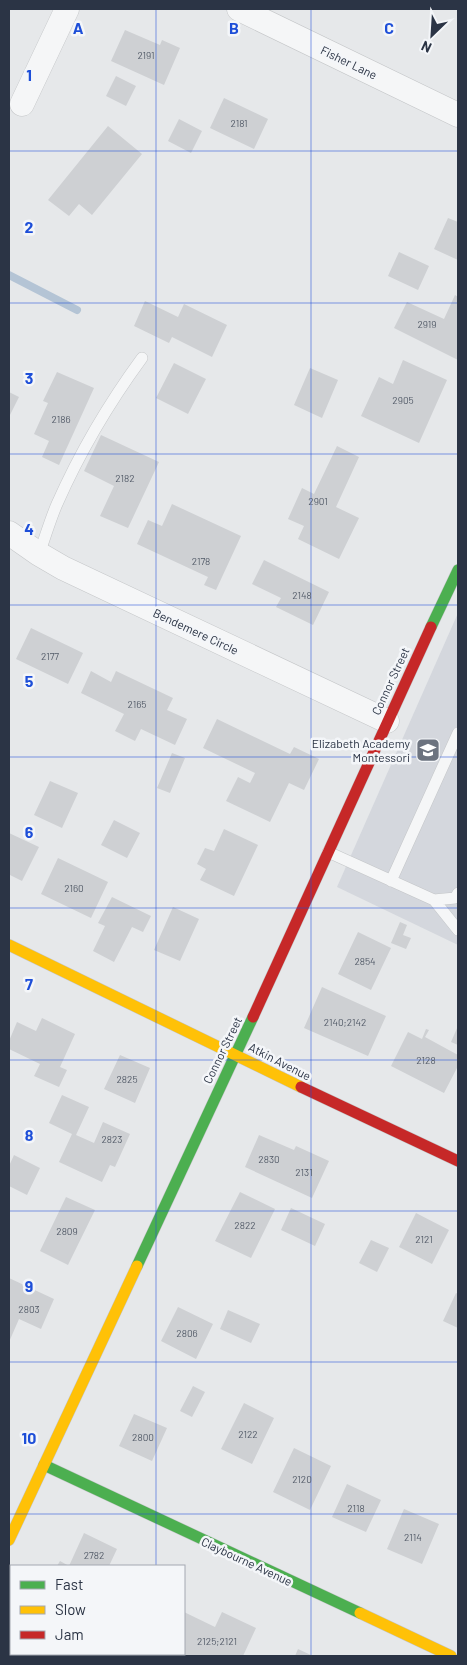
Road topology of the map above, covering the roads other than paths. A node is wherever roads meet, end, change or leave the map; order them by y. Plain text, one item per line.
1 (67, 9) edge
2 (239, 9) edge
3 (22, 104) dead end
4 (458, 114) edge
5 (142, 358) dead end
6 (9, 533) edge
7 (38, 554) junction
8 (458, 570) edge
9 (387, 721) junction
10 (458, 733) edge
11 (328, 852) junction
12 (391, 881) junction
13 (458, 893) edge
14 (434, 900) junction
15 (458, 930) edge
16 (9, 945) edge
17 (235, 1054) junction
18 (458, 1161) edge
19 (44, 1465) junction
20 (11, 1529) edge
21 (451, 1656) edge

1 - 3 street
2 - 4 street, Fisher Lane
5 - 7 lane
6 - 7 street, Bendemere Circle
7 - 9 street, Bendemere Circle
8 - 9 street, Connor Street
9 - 11 street, Connor Street
10 - 12 lane
11 - 12 lane
11 - 17 street, Connor Street
12 - 14 lane
13 - 14 lane
14 - 15 lane
16 - 17 street, Atkin Avenue
17 - 18 street, Atkin Avenue
17 - 19 street, Connor Street
19 - 20 street, Connor Street
19 - 21 street, Claybourne Avenue

